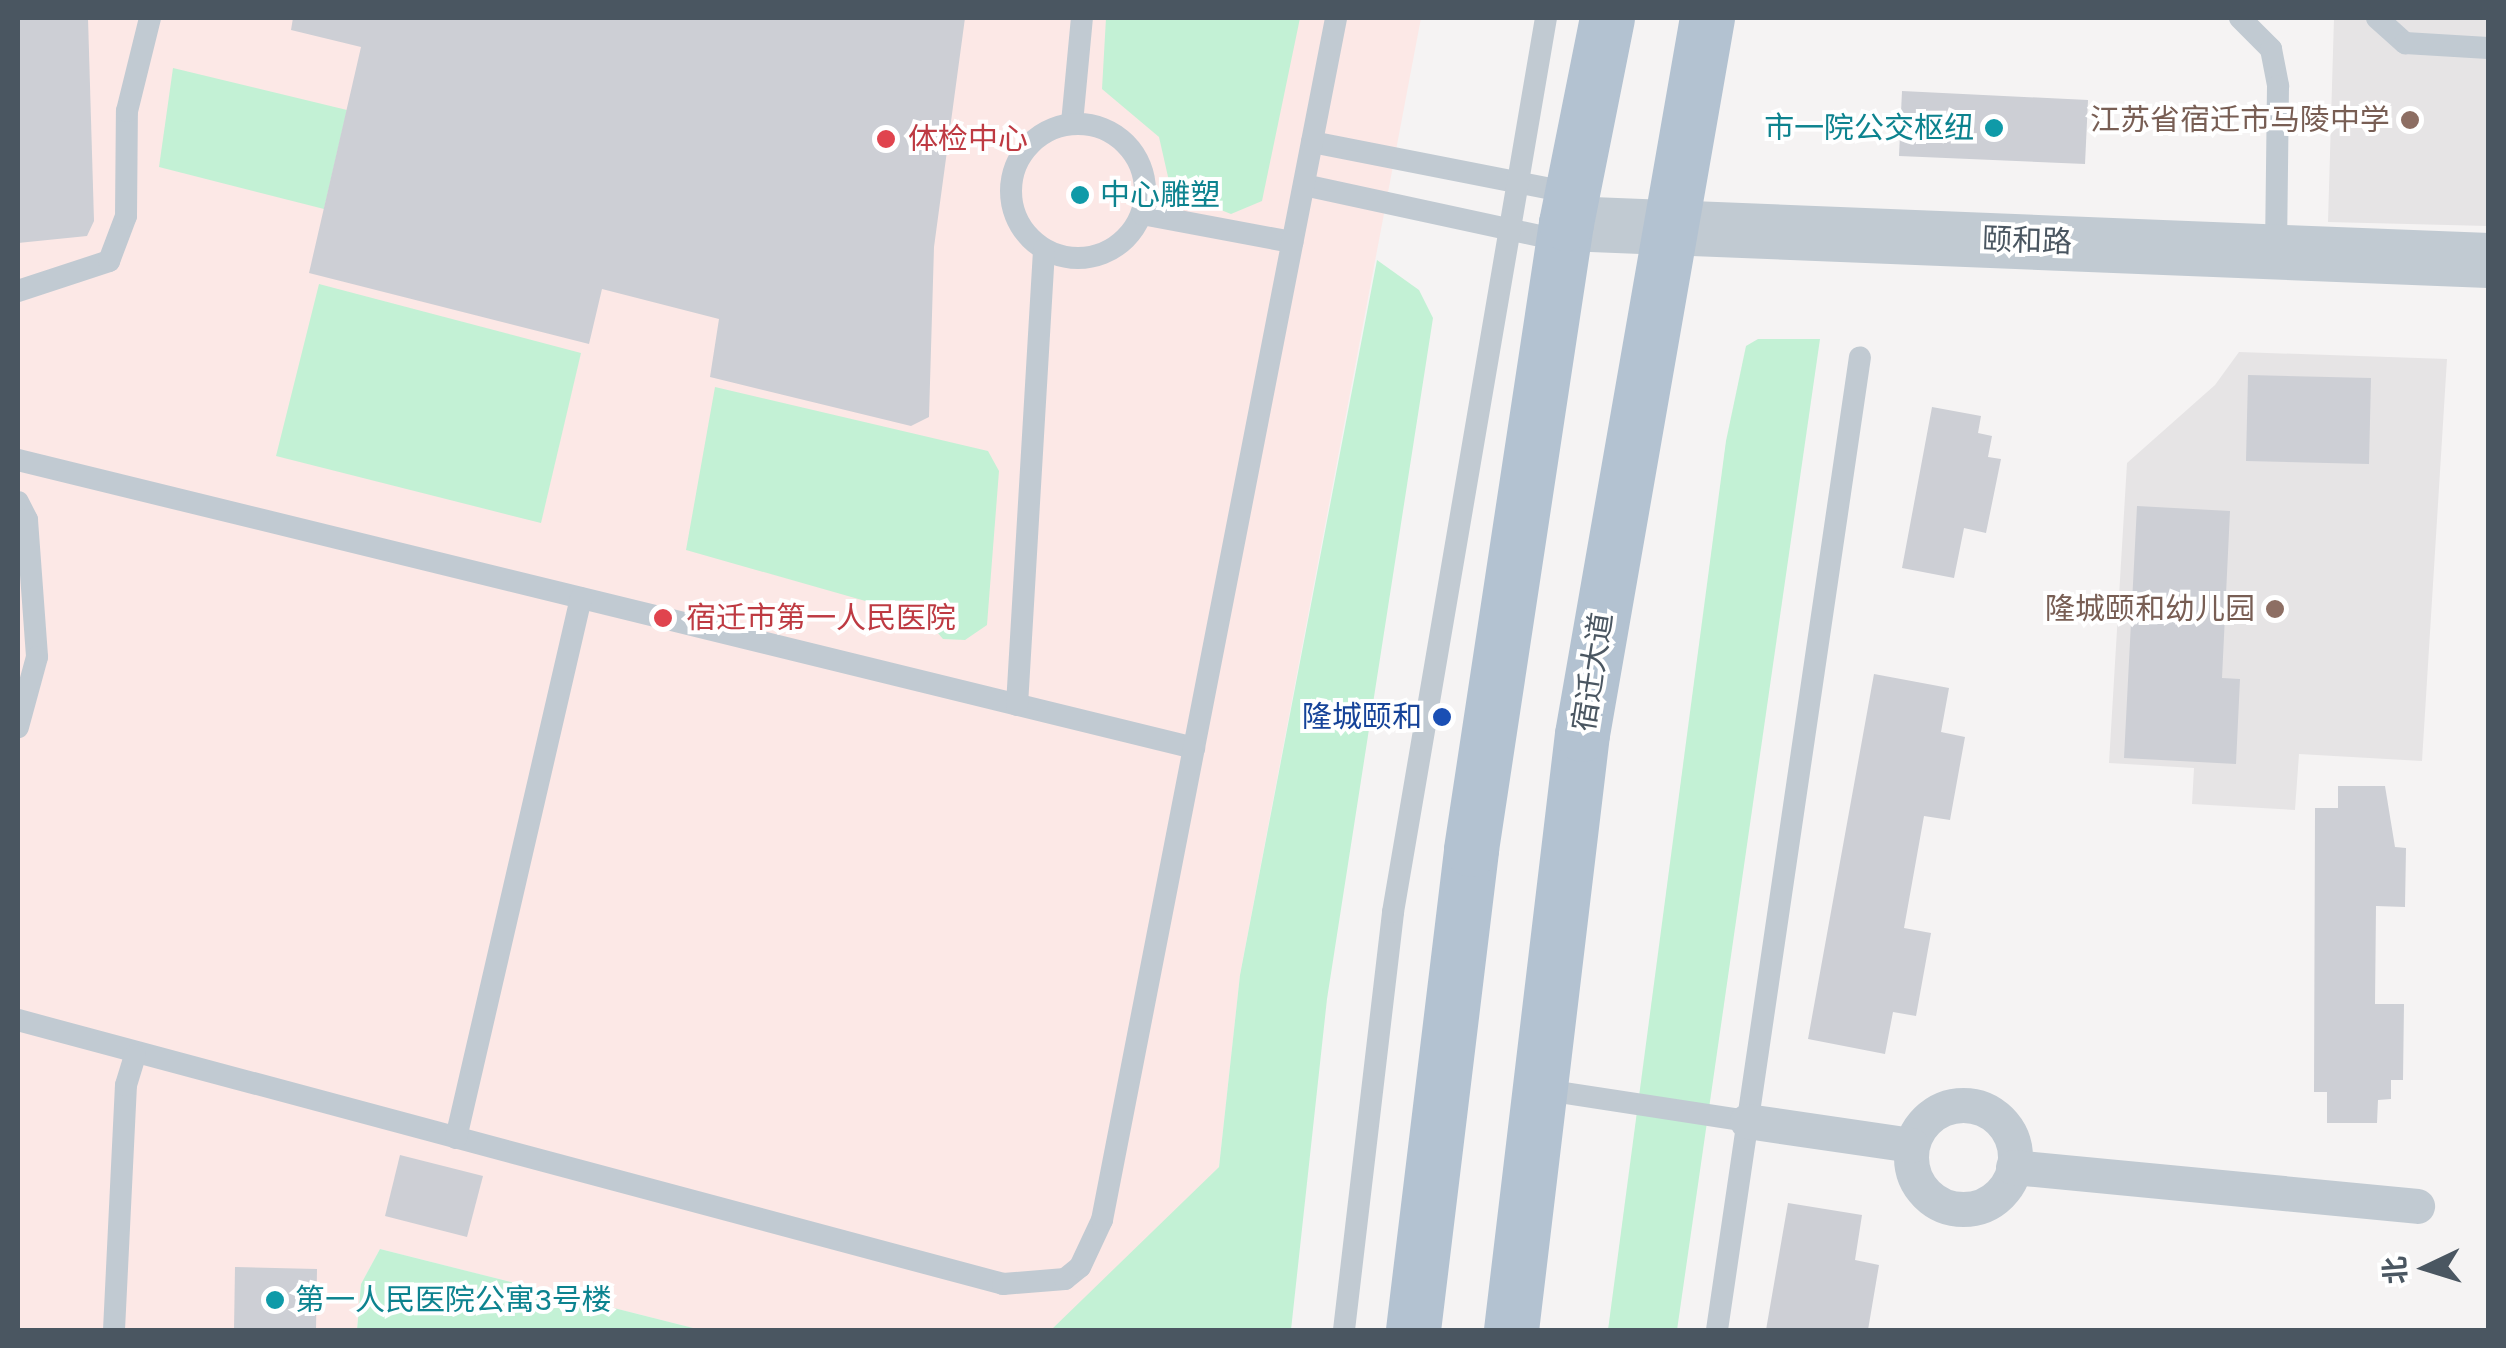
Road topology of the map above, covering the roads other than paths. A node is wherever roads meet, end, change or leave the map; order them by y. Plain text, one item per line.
1 (150, 18) edge
2 (1082, 18) edge
3 (1336, 18) edge
4 (1546, 18) edge
5 (1607, 18) edge
6 (1707, 18) edge
7 (2240, 18) edge
8 (2377, 18) edge
9 (2488, 48) edge
10 (1072, 123) junction
11 (1312, 142) junction
12 (1514, 182) junction
13 (1304, 185) junction
14 (1142, 214) junction
15 (1567, 219) junction
16 (1506, 228) junction
17 (1667, 228) junction
18 (1292, 242) junction
19 (1044, 250) junction
20 (2276, 251) junction
21 (2488, 260) edge
22 (18, 291) edge
23 (1860, 357) dead end
24 (18, 460) edge
25 (18, 502) edge
26 (580, 598) junction
27 (1017, 704) junction
28 (18, 727) edge
29 (1194, 748) junction
30 (18, 1020) edge
31 (136, 1055) junction
32 (1539, 1089) junction
33 (1748, 1121) junction
34 (456, 1138) junction
35 (1911, 1145) junction
36 (2014, 1167) junction
37 (2417, 1206) dead end
38 (114, 1330) edge
39 (1344, 1330) edge
40 (1412, 1330) edge
41 (1510, 1330) edge
42 (1717, 1330) edge

1 - 22 lane
2 - 10 lane
3 - 11 lane
4 - 12 lane
5 - 15 main road
6 - 17 main road, 宿迁大道
7 - 20 lane
8 - 9 lane
10 - 14 lane
10 - 19 lane
11 - 12 lane
11 - 13 lane
12 - 15 lane
12 - 16 lane
13 - 16 lane
13 - 18 lane
14 - 18 lane
14 - 19 lane
15 - 16 lane
15 - 17 street, 颐和路
15 - 40 main road
16 - 39 lane
17 - 20 street, 颐和路
17 - 32 main road, 宿迁大道
18 - 29 lane
19 - 27 lane
20 - 21 street, 颐和路
23 - 33 lane
24 - 26 lane
25 - 28 lane
26 - 27 lane
26 - 34 lane
27 - 29 lane
29 - 34 lane
30 - 31 lane
31 - 34 lane
31 - 38 lane
32 - 33 lane
32 - 41 main road, 宿迁大道
33 - 35 street
33 - 42 lane
35 - 36 street
35 - 36 street
36 - 37 street

